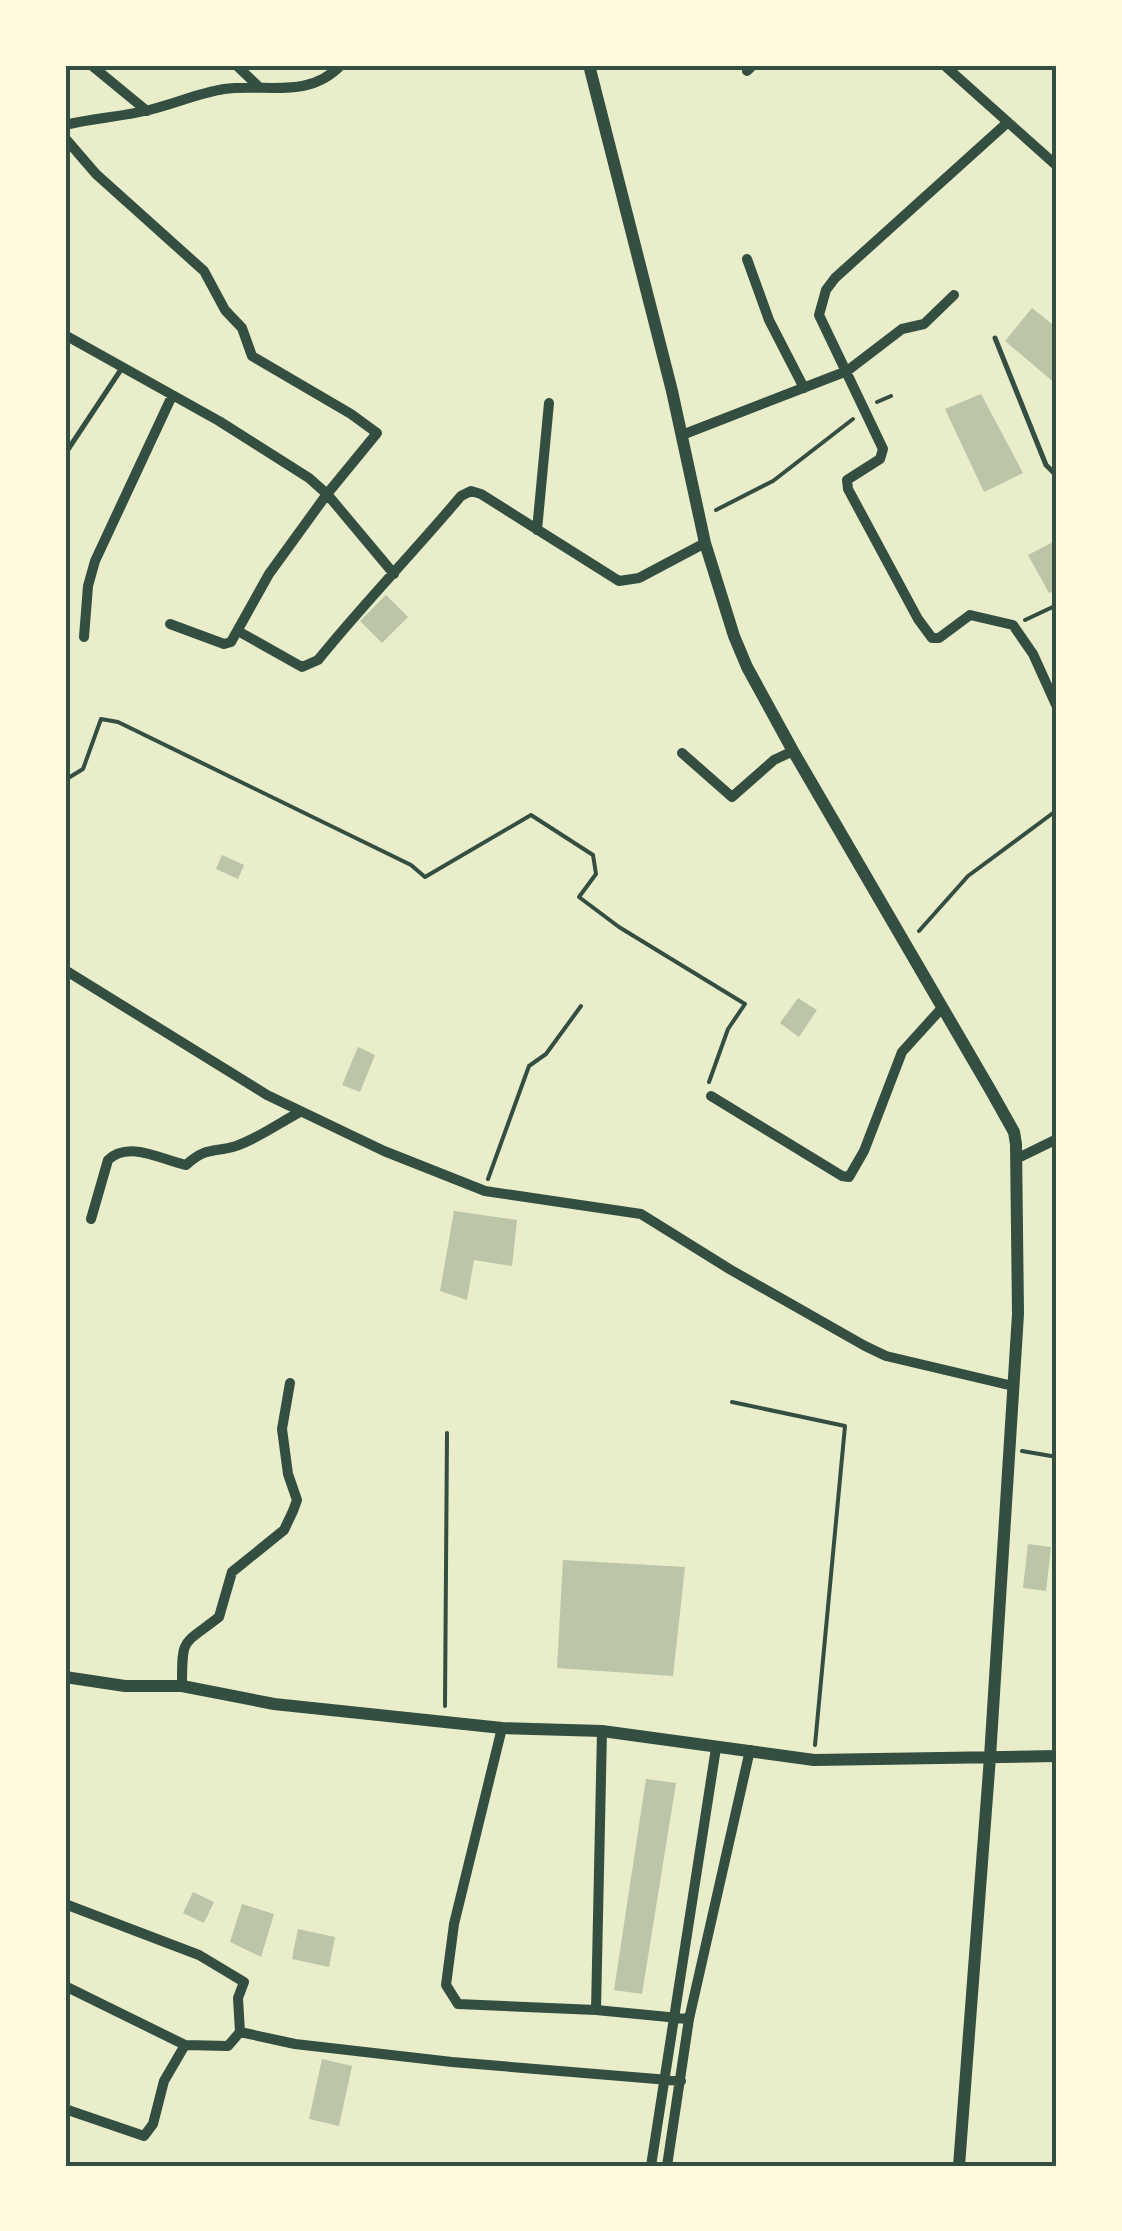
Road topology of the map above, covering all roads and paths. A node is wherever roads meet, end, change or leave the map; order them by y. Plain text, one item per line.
1 (91, 65) edge
2 (236, 65) edge
3 (341, 65) edge
4 (589, 65) edge
5 (944, 65) edge
6 (260, 88) junction
7 (146, 111) junction
8 (1008, 122) junction
9 (65, 125) edge
10 (65, 138) edge
11 (1057, 166) edge
12 (747, 260) dead end
13 (954, 295) dead end
14 (65, 335) edge
15 (995, 338) dead end
16 (122, 368) junction
17 (847, 371) junction
18 (804, 388) junction
19 (172, 396) junction
20 (891, 396) dead end
21 (549, 404) dead end
22 (866, 408) junction
23 (682, 435) junction
24 (65, 454) edge
25 (1057, 476) edge
26 (327, 494) junction
27 (700, 518) junction
28 (537, 530) junction
29 (705, 542) junction
30 (394, 574) junction
31 (1057, 605) edge
32 (170, 624) dead end
33 (1014, 625) junction
34 (238, 631) junction
35 (84, 638) dead end
36 (1057, 707) edge
37 (793, 751) junction
38 (682, 752) dead end
39 (65, 780) edge
40 (1057, 810) edge
41 (906, 946) junction
42 (65, 970) edge
43 (581, 1006) dead end
44 (941, 1009) junction
45 (711, 1096) joint
46 (300, 1112) junction
47 (1057, 1139) edge
48 (1018, 1158) junction
49 (484, 1191) junction
50 (92, 1220) dead end
51 (290, 1383) dead end
52 (1013, 1386) junction
53 (732, 1402) dead end
54 (448, 1434) dead end
55 (1009, 1448) junction
56 (1057, 1458) edge
57 (65, 1676) edge
58 (182, 1686) junction
59 (444, 1721) junction
60 (502, 1728) junction
61 (602, 1731) junction
62 (716, 1748) junction
63 (750, 1750) junction
64 (1057, 1756) edge
65 (990, 1757) junction
66 (814, 1760) junction
67 (65, 1904) edge
68 (65, 1986) edge
69 (596, 2010) junction
70 (676, 2018) junction
71 (689, 2018) junction
72 (240, 2032) junction
73 (185, 2045) junction
74 (666, 2080) junction
75 (681, 2082) junction
76 (65, 2108) edge
77 (651, 2166) edge
78 (667, 2166) edge
79 (959, 2166) edge

1 - 7 street
2 - 6 street
3 - 6 street
4 - 23 street
5 - 8 street
6 - 7 street
7 - 9 street
8 - 11 street
8 - 17 street
10 - 26 street
12 - 18 street
13 - 17 street
14 - 16 street
15 - 25 lane
16 - 19 street
16 - 24 lane
17 - 18 street
17 - 22 street
18 - 23 street
19 - 26 street
19 - 35 street
20 - 22 path
21 - 28 street
22 - 27 path
22 - 33 street
23 - 27 street
26 - 30 street
26 - 34 street
27 - 29 street
28 - 29 street
28 - 30 street
29 - 37 street
30 - 34 street
31 - 33 path
32 - 34 street
33 - 36 street
37 - 38 street
37 - 41 street
39 - 45 path
40 - 41 path
41 - 44 street
42 - 46 street
43 - 49 path
44 - 45 street
44 - 48 street
46 - 49 street
46 - 50 street
47 - 48 street
48 - 52 street
49 - 52 street
51 - 58 street
52 - 55 street
53 - 66 path
54 - 59 path
55 - 56 path
55 - 65 street
57 - 58 street
58 - 59 street
59 - 60 street
60 - 61 street
60 - 69 street
61 - 62 street
61 - 69 street
62 - 63 street
62 - 70 street
63 - 66 street
63 - 71 street
64 - 65 street
65 - 66 street
65 - 79 street
67 - 72 street
68 - 73 street
69 - 70 street
70 - 71 street
70 - 74 street
71 - 75 street
72 - 73 street
72 - 74 street
73 - 76 street
74 - 75 street
74 - 77 street
75 - 78 street

